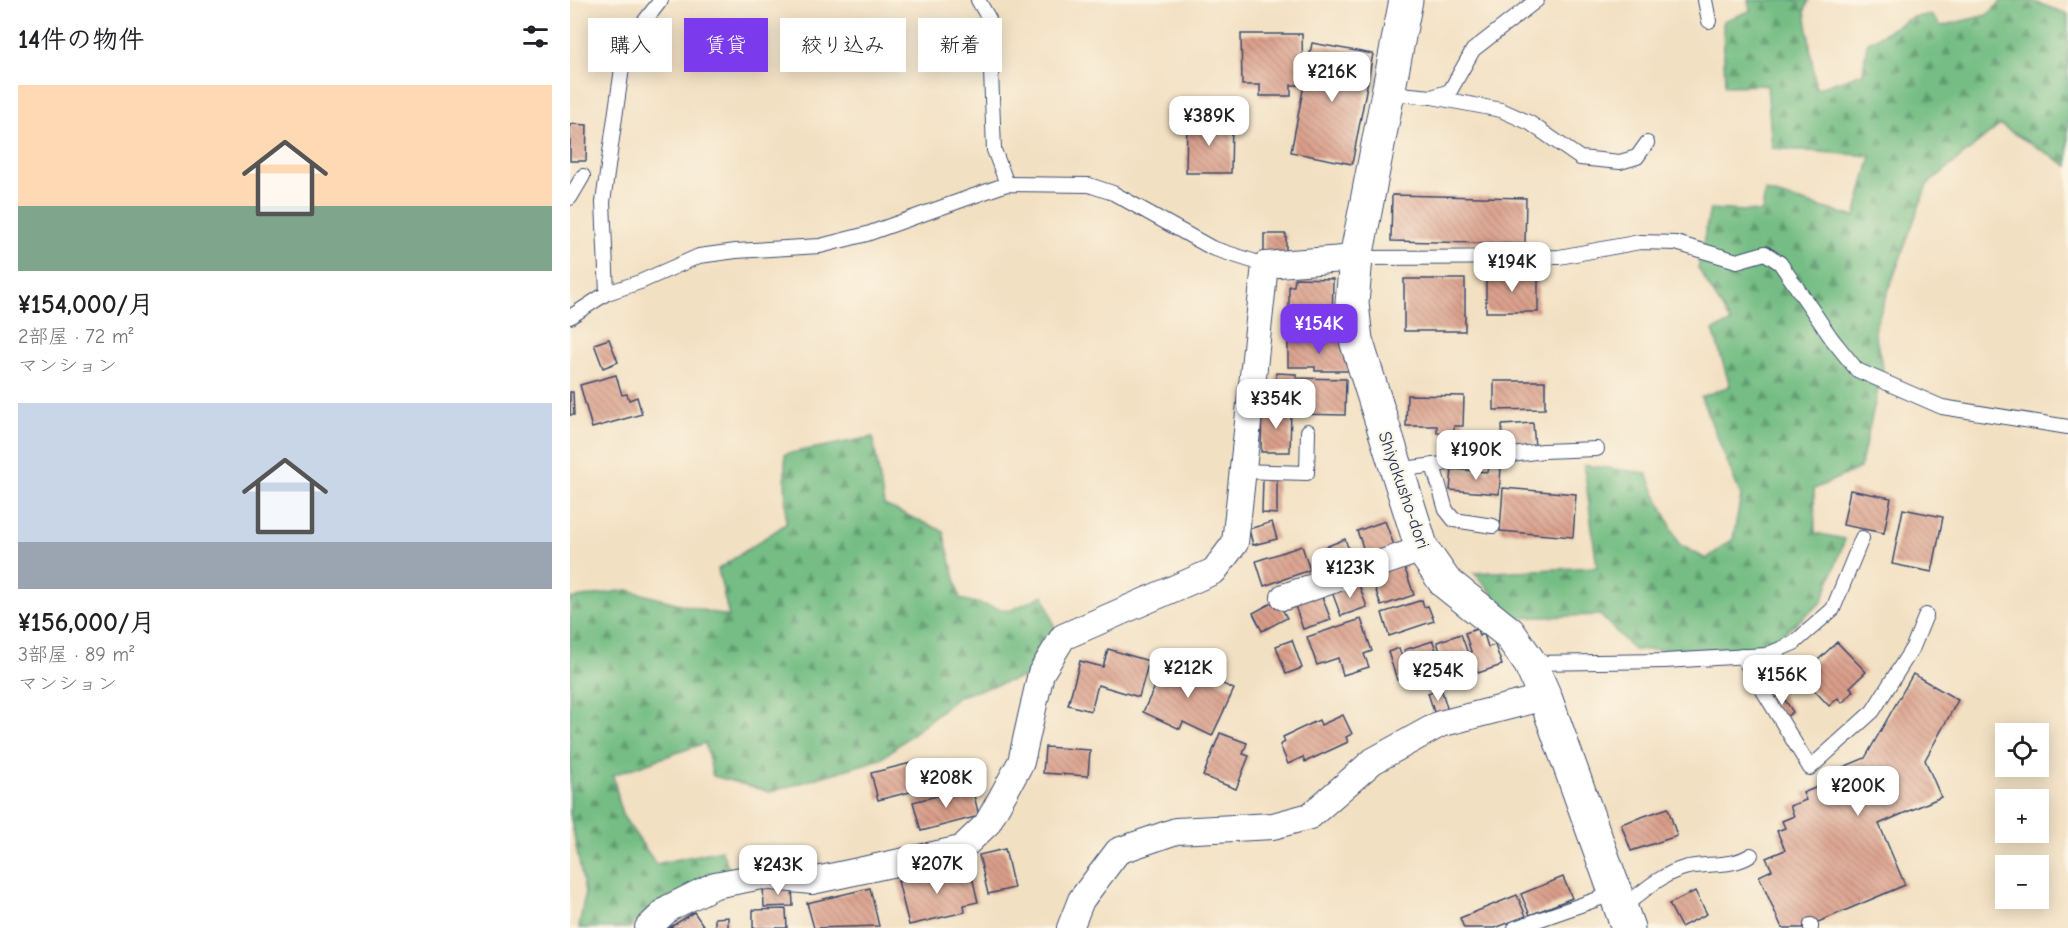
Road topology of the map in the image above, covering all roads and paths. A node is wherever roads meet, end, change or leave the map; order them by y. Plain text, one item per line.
1 (661, 0) edge
2 (978, 0) edge
3 (1406, 0) edge
4 (1537, 0) edge
5 (1705, 0) edge
6 (1709, 21) dead end
7 (1388, 93) junction
8 (1432, 97) junction
9 (1647, 142) dead end
10 (584, 176) dead end
11 (1007, 184) junction
12 (570, 198) edge
13 (1356, 258) junction
14 (1265, 265) junction
15 (607, 293) junction
16 (570, 317) edge
17 (2068, 427) edge
18 (1308, 431) dead end
19 (1597, 448) dead end
20 (1433, 465) junction
21 (1396, 470) junction
22 (1242, 471) junction
23 (1493, 526) dead end
24 (1862, 538) dead end
25 (1422, 549) junction
26 (1284, 597) dead end
27 (1926, 615) dead end
28 (1742, 656) junction
29 (1530, 663) junction
30 (1545, 697) junction
31 (1751, 855) dead end
32 (1622, 910) edge
33 (648, 928) edge
34 (1070, 928) edge
35 (1515, 928) edge

1 - 15 lane
2 - 11 lane
3 - 7 street, Shiyakusho-dori
4 - 8 lane
5 - 6 lane
7 - 8 lane
7 - 13 street, Shiyakusho-dori
8 - 9 lane
10 - 12 lane
11 - 14 lane
11 - 15 lane
13 - 14 street
13 - 17 lane
13 - 21 street, Shiyakusho-dori
14 - 22 street
15 - 16 lane
18 - 22 lane
19 - 20 lane
20 - 21 lane
20 - 23 lane
21 - 25 street, Shiyakusho-dori
22 - 33 street
24 - 28 lane
25 - 26 street
25 - 29 street, Shiyakusho-dori
27 - 28 lane
28 - 29 lane
29 - 30 street, Shiyakusho-dori
30 - 32 street, Shiyakusho-dori
30 - 34 street
31 - 32 lane
32 - 35 lane

